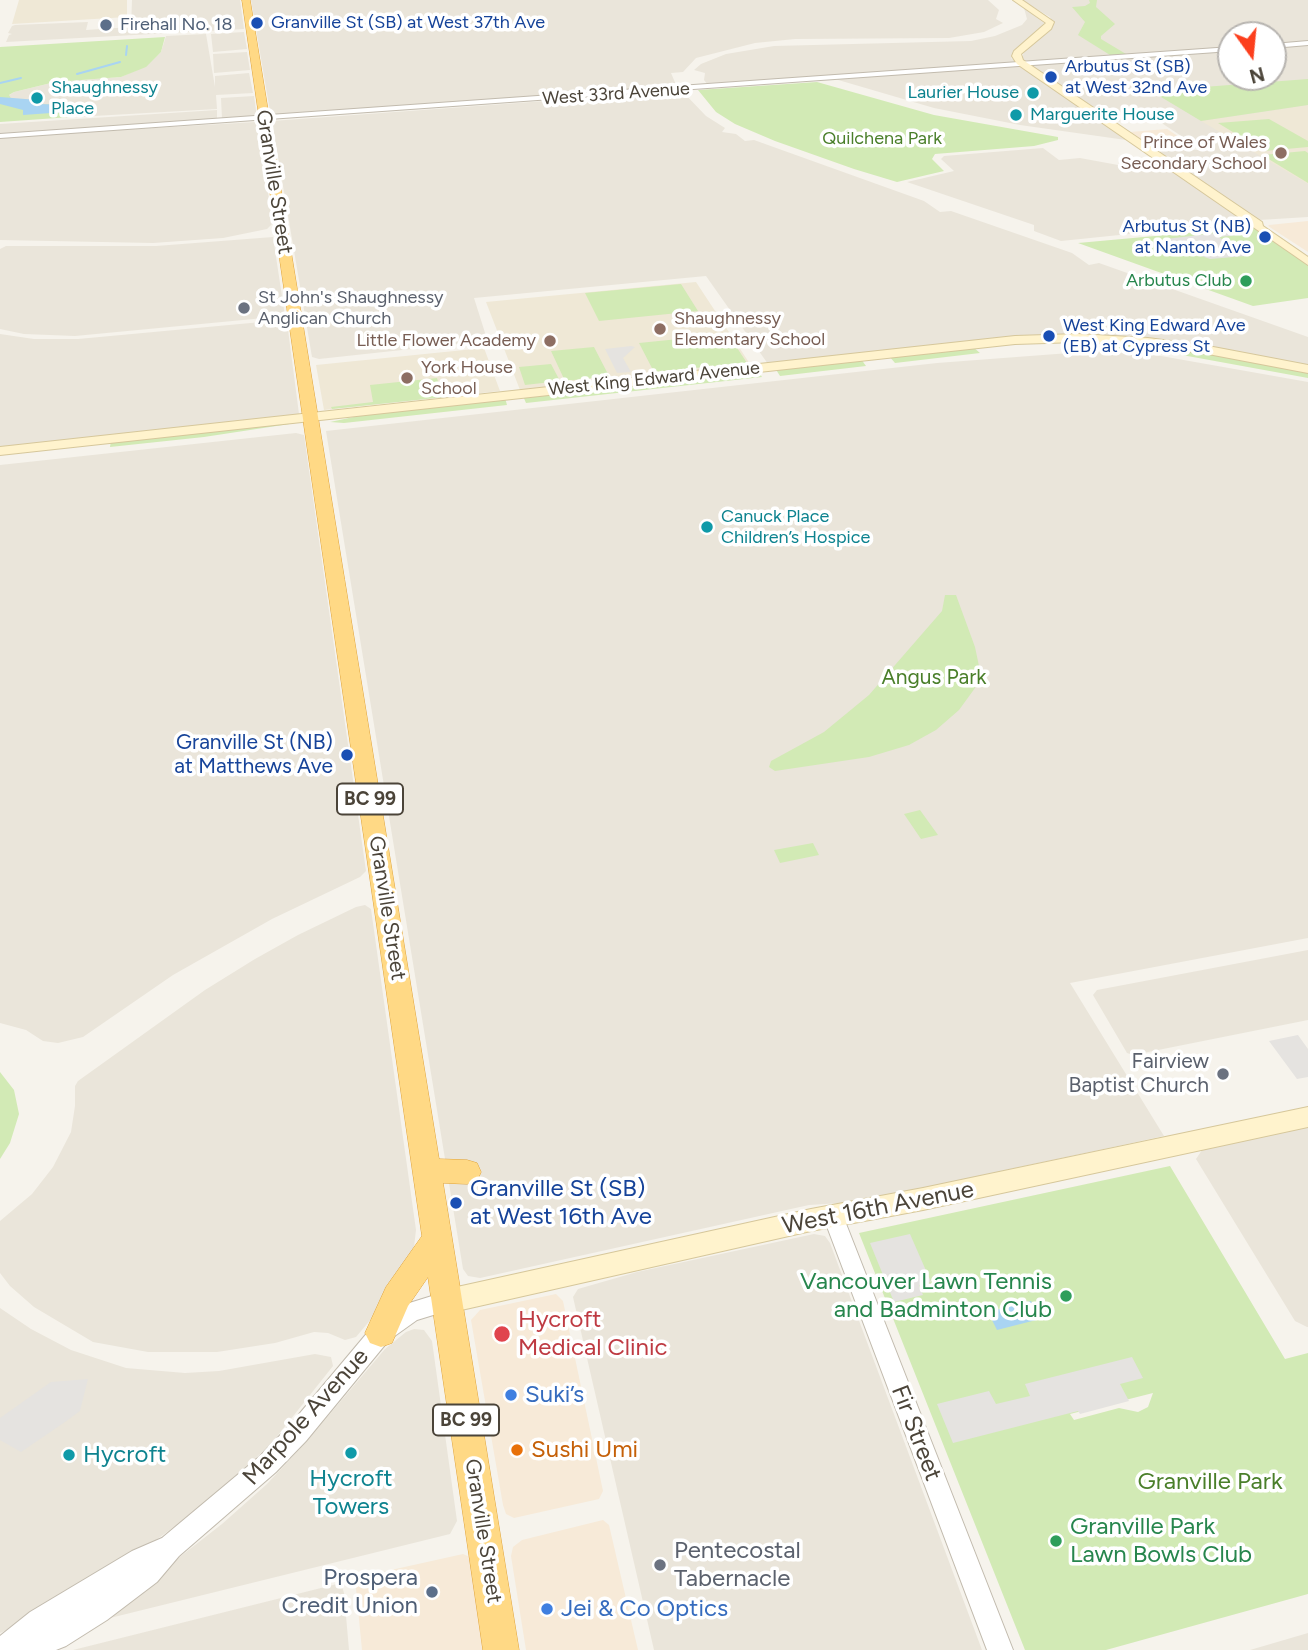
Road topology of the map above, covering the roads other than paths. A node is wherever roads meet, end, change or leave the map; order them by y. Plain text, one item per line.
1 (246, 0) edge
2 (1017, 0) edge
3 (1308, 43) edge
4 (1287, 45) edge
5 (1217, 50) edge
6 (1023, 64) junction
7 (264, 120) junction
8 (0, 136) edge
9 (1258, 224) junction
10 (1308, 255) edge
11 (1308, 262) edge
12 (1308, 369) edge
13 (1308, 380) edge
14 (313, 423) junction
15 (0, 452) edge
16 (0, 461) edge
17 (1308, 1117) edge
18 (428, 1170) junction
19 (467, 1172) dead end
20 (833, 1216) junction
21 (438, 1239) junction
22 (448, 1301) junction
23 (380, 1332) junction
24 (170, 1547) junction
25 (13, 1647) edge
26 (501, 1650) edge
27 (1000, 1650) edge

1 - 7 highway, Granville Street / BC 99
2 - 6 main road
3 - 4 street
5 - 6 street, West 33rd Avenue
6 - 7 street, West 33rd Avenue
6 - 9 main road
7 - 8 street, West 33rd Avenue
7 - 14 highway, Granville Street / BC 99
9 - 10 main road
9 - 11 main road
12 - 14 main road, West King Edward Avenue
13 - 14 main road, West King Edward Avenue
14 - 15 main road, West King Edward Avenue
14 - 16 main road, West King Edward Avenue
14 - 18 highway, Granville Street / BC 99
17 - 20 main road, West 16th Avenue
18 - 19 highway
18 - 21 highway, Granville Street / BC 99
20 - 22 main road, West 16th Avenue
20 - 27 street, Fir Street
21 - 22 highway, Granville Street / BC 99
21 - 23 highway
22 - 23 street, Marpole Avenue
22 - 26 highway, Granville Street / BC 99
23 - 24 street, Marpole Avenue
24 - 25 street, Marpole Avenue
24 - 25 street, Marpole Avenue

